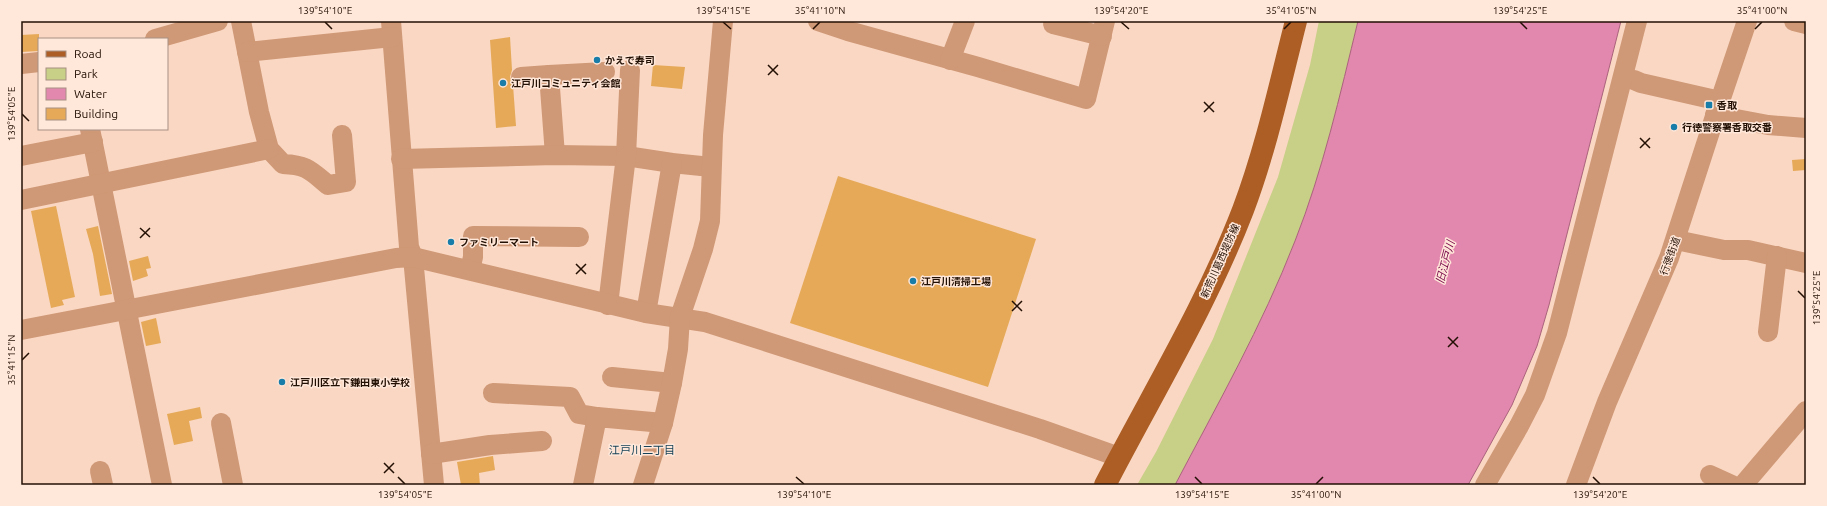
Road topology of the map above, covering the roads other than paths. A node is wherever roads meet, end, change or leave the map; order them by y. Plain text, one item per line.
1 (218, 21) edge
2 (241, 21) edge
3 (718, 21) edge
4 (724, 21) edge
5 (818, 21) edge
6 (966, 21) edge
7 (1296, 21) edge
8 (1637, 21) edge
9 (1747, 21) edge
10 (1794, 21) edge
11 (1053, 24) dead end
12 (1806, 24) edge
13 (1103, 28) edge
14 (392, 29) edge
15 (158, 38) edge
16 (247, 52) junction
17 (950, 60) junction
18 (38, 62) edge
19 (21, 64) edge
20 (630, 70) dead end
21 (605, 72) dead end
22 (549, 75) junction
23 (521, 77) dead end
24 (1634, 80) dead end
25 (1718, 108) junction
26 (1806, 128) edge
27 (342, 135) dead end
28 (92, 136) edge
29 (269, 149) junction
30 (556, 155) junction
31 (21, 156) edge
32 (626, 156) junction
33 (401, 159) junction
34 (672, 164) junction
35 (711, 167) junction
36 (102, 184) junction
37 (21, 200) edge
38 (579, 237) dead end
39 (1676, 240) junction
40 (1777, 256) junction
41 (413, 257) junction
42 (1806, 263) edge
43 (470, 270) junction
44 (608, 305) junction
45 (126, 309) junction
46 (646, 313) junction
47 (680, 317) junction
48 (21, 330) edge
49 (1768, 332) dead end
50 (612, 377) dead end
51 (672, 383) junction
52 (493, 393) dead end
53 (1806, 411) edge
54 (597, 417) junction
55 (221, 423) dead end
56 (663, 423) junction
57 (542, 441) dead end
58 (431, 454) junction
59 (1120, 456) junction
60 (1710, 475) dead end
61 (162, 485) edge
62 (233, 485) edge
63 (434, 485) edge
64 (583, 485) edge
65 (643, 485) edge
66 (1105, 485) edge
67 (1485, 485) edge
68 (1576, 485) edge
69 (1732, 485) edge
70 (1743, 485) edge

1 - 15 street
2 - 16 street
3 - 4 street
4 - 35 street
5 - 17 street
6 - 17 street
7 - 59 main road, 新荒川葛西堤防線
8 - 67 street
9 - 25 street, 行徳街道
10 - 12 street
11 - 13 street
13 - 17 street
14 - 16 street
14 - 33 street
16 - 29 street
18 - 19 street
20 - 32 street
21 - 22 street
22 - 23 street
22 - 30 street
24 - 25 street
25 - 26 street
25 - 39 street, 行徳街道
27 - 29 street
28 - 31 street
28 - 36 street
29 - 36 street
30 - 32 street
30 - 33 street
32 - 34 street
32 - 44 street
33 - 41 street
34 - 35 street
34 - 46 street
35 - 47 street
36 - 37 street
36 - 45 street
38 - 43 street
39 - 40 street
39 - 68 street, 行徳街道
40 - 42 street
40 - 49 street
41 - 43 street
41 - 45 street
41 - 58 street
43 - 44 street
44 - 46 street
45 - 48 street
45 - 61 street
46 - 47 street
47 - 51 street
47 - 59 street
50 - 51 street
51 - 56 street
52 - 54 street
53 - 70 street
54 - 56 street
54 - 64 street
55 - 62 street
56 - 65 street
57 - 58 street
58 - 63 street
59 - 66 main road, 新荒川葛西堤防線
60 - 69 street

